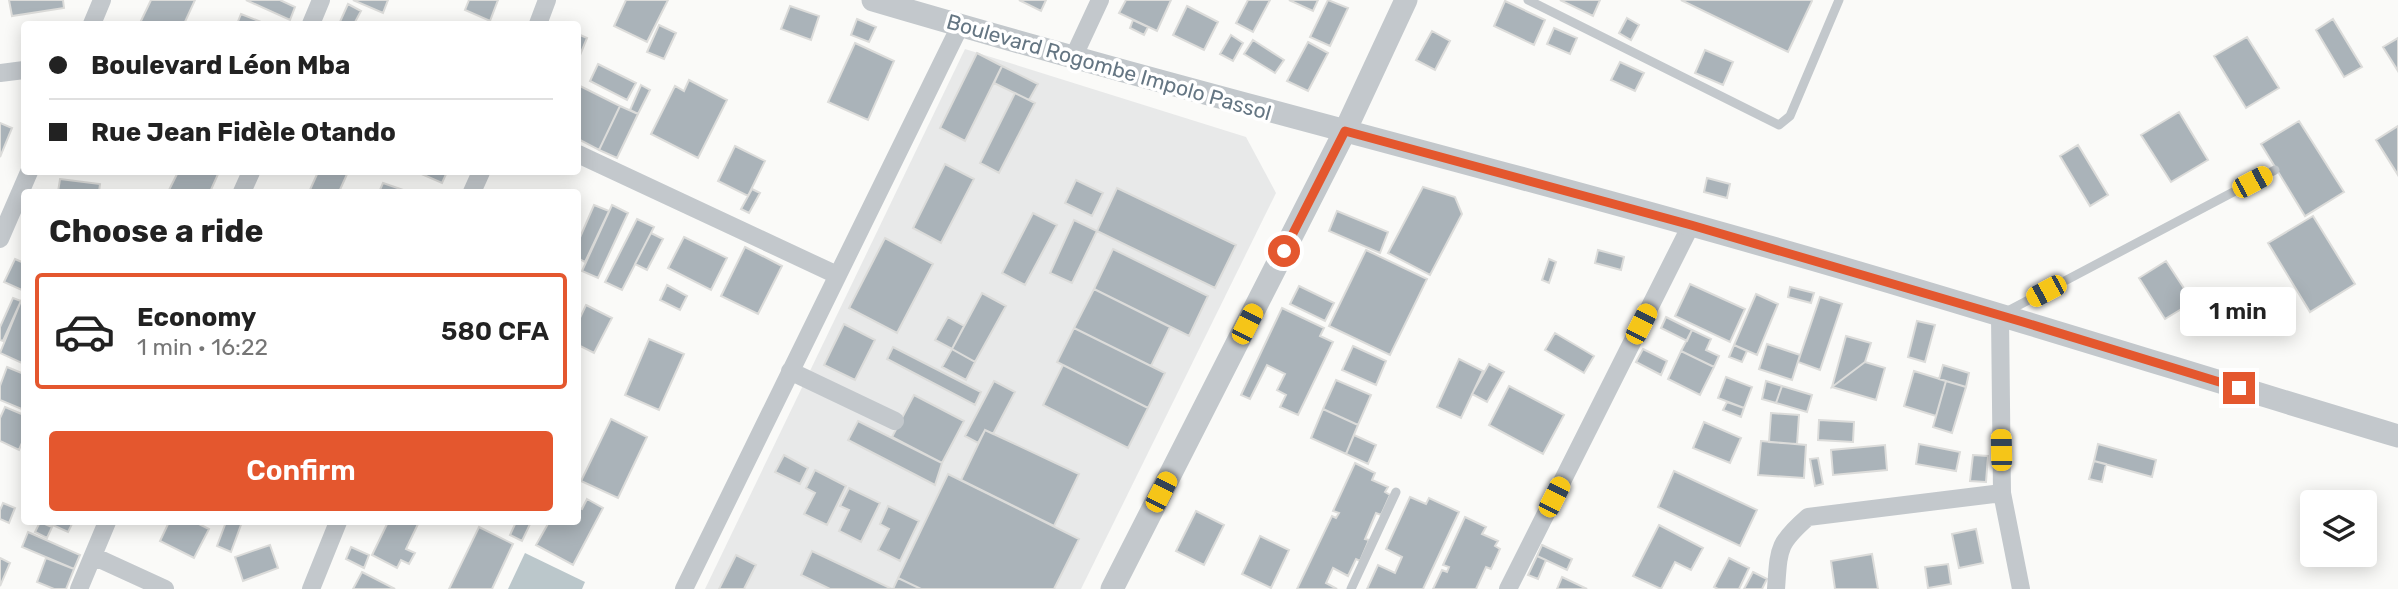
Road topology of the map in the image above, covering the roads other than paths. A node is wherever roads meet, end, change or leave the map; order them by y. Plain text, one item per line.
1 (102, 0) edge
2 (321, 0) edge
3 (547, 0) edge
4 (873, 0) edge
5 (1100, 0) edge
6 (1406, 0) edge
7 (1528, 0) edge
8 (1839, 0) edge
9 (93, 21) edge
10 (312, 21) edge
11 (539, 21) edge
12 (960, 26) junction
13 (1073, 58) junction
14 (21, 70) edge
15 (0, 73) edge
16 (1345, 131) junction
17 (581, 156) edge
18 (2275, 170) dead end
19 (21, 190) edge
20 (1691, 225) junction
21 (0, 239) edge
22 (837, 275) junction
23 (2000, 316) junction
24 (790, 371) junction
25 (895, 421) dead end
26 (2398, 436) edge
27 (1396, 492) dead end
28 (2002, 494) junction
29 (106, 525) edge
30 (337, 525) edge
31 (93, 556) junction
32 (79, 589) edge
33 (165, 589) edge
34 (311, 589) edge
35 (684, 589) edge
36 (1112, 589) edge
37 (1351, 589) edge
38 (1508, 589) edge
39 (1776, 589) edge
40 (2021, 589) edge

1 - 9 street
2 - 10 street
3 - 11 street
4 - 12 street, Boulevard Rogombe Impolo Passol
5 - 13 street
6 - 16 street
7 - 8 lane
12 - 13 street, Boulevard Rogombe Impolo Passol
12 - 22 street
13 - 16 street, Boulevard Rogombe Impolo Passol
14 - 15 street
16 - 20 street, Boulevard Rogombe Impolo Passol
16 - 36 street
17 - 22 street
18 - 23 lane
19 - 21 street
20 - 23 street, Boulevard Rogombe Impolo Passol
20 - 38 street
22 - 24 street
23 - 26 street, Boulevard Rogombe Impolo Passol
23 - 28 street
24 - 25 street
24 - 35 street
27 - 37 lane
28 - 39 street
28 - 40 street
29 - 31 street
30 - 34 street
31 - 32 street
31 - 33 street

